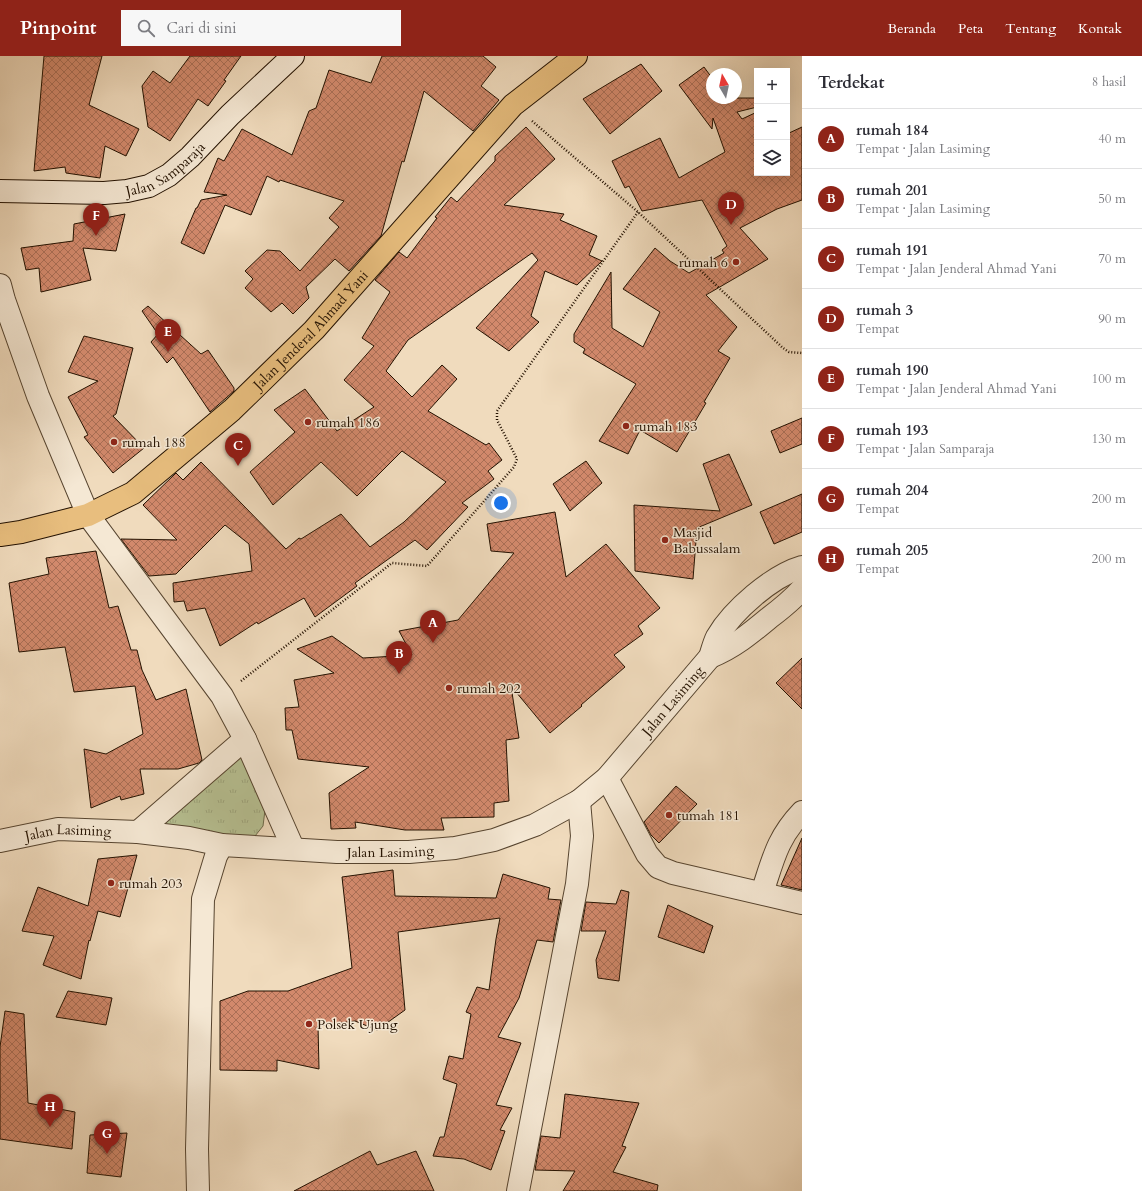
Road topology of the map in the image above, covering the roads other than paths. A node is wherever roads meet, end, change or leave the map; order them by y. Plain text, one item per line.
1 (293, 56) edge
2 (576, 56) edge
3 (0, 191) edge
4 (0, 285) edge
5 (88, 515) junction
6 (0, 535) edge
7 (802, 567) edge
8 (802, 590) edge
9 (710, 657) junction
10 (244, 739) junction
11 (607, 778) junction
12 (579, 801) junction
13 (802, 812) edge
14 (138, 832) junction
15 (0, 841) edge
16 (222, 845) junction
17 (293, 848) junction
18 (762, 893) junction
19 (802, 903) edge
20 (198, 1191) edge
21 (518, 1191) edge

1 - 3 street, Jalan Samparaja
2 - 5 highway, Jalan Jenderal Ahmad Yani
4 - 5 street
5 - 6 highway, Jalan Jenderal Ahmad Yani
5 - 10 street
7 - 9 street, Jalan Lasiming
8 - 9 street, Jalan Lasiming
9 - 11 street, Jalan Lasiming
10 - 14 street
10 - 17 street
11 - 12 street, Jalan Lasiming
11 - 18 street
12 - 17 street, Jalan Lasiming
12 - 21 street
13 - 18 street
14 - 15 street, Jalan Lasiming
14 - 16 street, Jalan Lasiming
16 - 17 street, Jalan Lasiming
16 - 20 street
18 - 19 street

